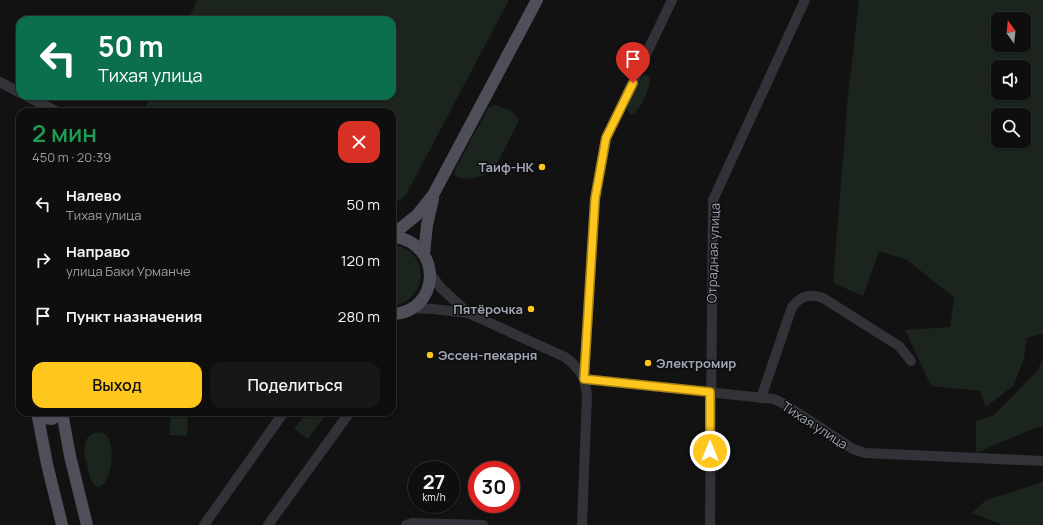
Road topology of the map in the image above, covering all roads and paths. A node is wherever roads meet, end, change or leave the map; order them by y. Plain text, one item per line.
1 (537, 0) edge
2 (672, 0) edge
3 (805, 0) edge
4 (0, 82) edge
5 (16, 91) edge
6 (34, 100) edge
7 (50, 108) edge
8 (433, 195) junction
9 (396, 232) edge
10 (396, 236) edge
11 (424, 254) junction
12 (430, 273) junction
13 (413, 308) junction
14 (396, 313) edge
15 (468, 313) junction
16 (911, 361) dead end
17 (584, 379) junction
18 (710, 392) junction
19 (761, 398) junction
20 (39, 416) edge
21 (41, 416) edge
22 (56, 416) edge
23 (63, 416) edge
24 (281, 416) edge
25 (347, 416) edge
26 (1043, 462) edge
27 (62, 525) edge
28 (87, 525) edge
29 (204, 525) edge
30 (268, 525) edge
31 (406, 525) edge
32 (462, 525) edge
33 (483, 525) edge
34 (582, 525) edge
35 (710, 525) edge

1 - 8 main road
2 - 17 street
3 - 18 street, Отрадная улица
4 - 5 street
6 - 7 street
8 - 9 main road
8 - 11 main road
10 - 11 main road
11 - 12 main road
12 - 13 main road
12 - 15 street
13 - 14 main road
13 - 15 street
15 - 17 street
16 - 19 street
17 - 18 street, Тихая улица
17 - 34 street
18 - 19 street, Тихая улица
18 - 35 street, Отрадная улица
19 - 26 street, Тихая улица
20 - 27 main road
21 - 22 main road
23 - 28 main road
24 - 29 street
25 - 30 street
31 - 32 street
32 - 33 street

